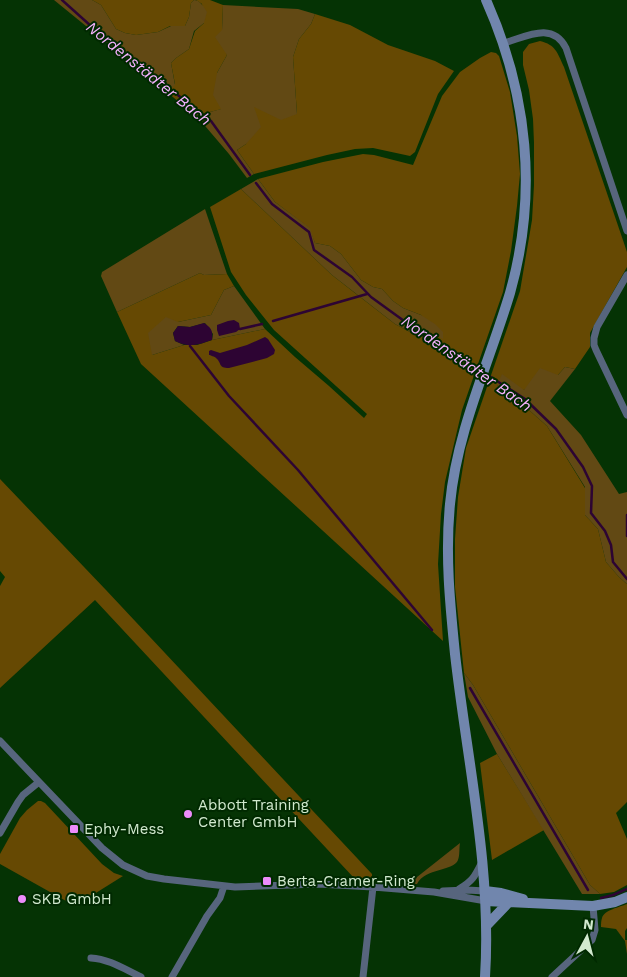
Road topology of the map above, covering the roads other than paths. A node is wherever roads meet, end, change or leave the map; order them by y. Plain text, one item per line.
1 (486, 0) edge
2 (504, 43) junction
3 (627, 231) edge
4 (627, 275) edge
5 (627, 415) edge
6 (0, 741) edge
7 (38, 782) junction
8 (0, 834) edge
9 (482, 861) junction
10 (224, 886) junction
11 (373, 887) junction
12 (458, 890) junction
13 (434, 892) junction
14 (485, 896) junction
15 (627, 897) edge
16 (509, 902) junction
17 (536, 903) junction
18 (593, 906) junction
19 (487, 926) junction
20 (91, 958) dead end
21 (141, 977) edge
22 (172, 977) edge
23 (363, 977) edge
24 (485, 977) edge
25 (552, 977) edge

1 - 2 main road
2 - 3 street
2 - 9 main road
4 - 5 street
6 - 7 street
7 - 8 street
7 - 10 street
9 - 12 street
9 - 14 main road
10 - 11 street
10 - 22 street
11 - 13 street
11 - 23 street
12 - 13 street
12 - 14 street
13 - 14 street
14 - 16 main road
14 - 17 main road
14 - 19 main road
15 - 18 main road
16 - 17 main road
16 - 19 main road
17 - 18 main road
18 - 25 street
19 - 24 main road
20 - 21 street

